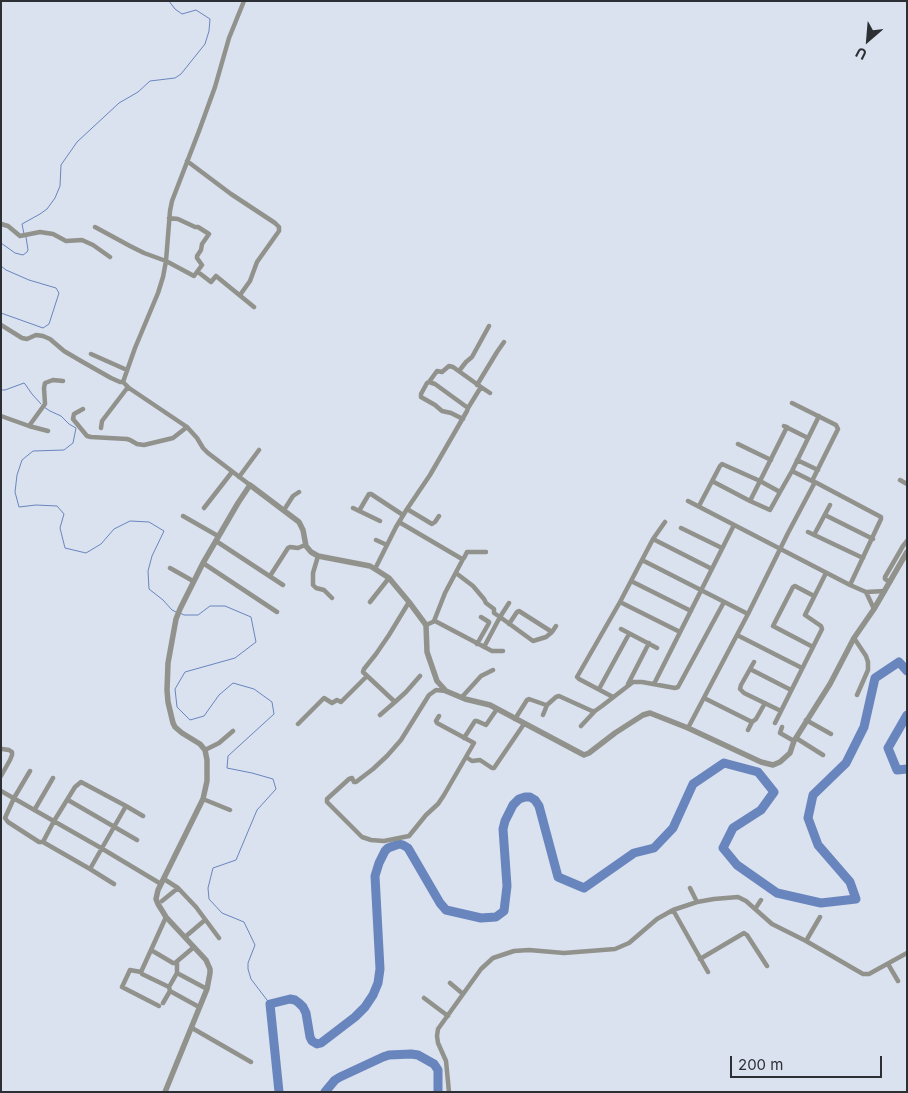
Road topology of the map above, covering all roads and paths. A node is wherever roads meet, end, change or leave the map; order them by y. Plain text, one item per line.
1 (244, 1) edge
2 (187, 161) junction
3 (169, 218) junction
4 (1, 224) edge
5 (95, 226) dead end
6 (110, 257) dead end
7 (166, 261) junction
8 (198, 272) junction
9 (240, 295) junction
10 (254, 307) dead end
11 (1, 325) edge
12 (489, 326) dead end
13 (504, 342) dead end
14 (91, 354) dead end
15 (127, 370) junction
16 (459, 371) junction
17 (62, 381) dead end
18 (123, 382) junction
19 (430, 382) junction
20 (479, 386) junction
21 (128, 387) junction
22 (490, 393) dead end
23 (792, 403) dead end
24 (468, 408) junction
25 (83, 409) dead end
26 (1, 416) edge
27 (819, 416) junction
28 (463, 419) junction
29 (29, 426) junction
30 (187, 427) junction
31 (101, 428) dead end
32 (48, 431) dead end
33 (808, 438) junction
34 (738, 444) dead end
35 (259, 450) dead end
36 (771, 460) junction
37 (797, 460) junction
38 (818, 470) junction
39 (792, 471) junction
40 (232, 472) junction
41 (239, 477) junction
42 (900, 480) dead end
43 (712, 481) junction
44 (760, 481) junction
45 (814, 482) junction
46 (907, 484) edge
47 (250, 485) junction
48 (298, 492) dead end
49 (780, 492) junction
50 (688, 500) dead end
51 (750, 501) junction
52 (830, 505) dead end
53 (699, 506) junction
54 (204, 508) dead end
55 (353, 508) dead end
56 (407, 509) junction
57 (284, 510) junction
58 (360, 511) junction
59 (403, 515) junction
60 (825, 515) junction
61 (184, 516) dead end
62 (439, 516) dead end
63 (380, 522) dead end
64 (398, 522) junction
65 (665, 522) dead end
66 (734, 525) junction
67 (681, 528) dead end
68 (808, 532) dead end
69 (814, 535) junction
70 (217, 538) junction
71 (653, 539) junction
72 (873, 539) junction
73 (376, 540) dead end
74 (907, 541) edge
75 (387, 545) junction
76 (306, 546) junction
77 (722, 548) junction
78 (780, 549) junction
79 (486, 552) dead end
80 (907, 552) edge
81 (318, 556) junction
82 (863, 558) junction
83 (463, 559) junction
84 (642, 560) junction
85 (203, 563) junction
86 (170, 568) dead end
87 (375, 569) junction
88 (712, 569) junction
89 (456, 573) junction
90 (826, 573) junction
91 (270, 576) junction
92 (389, 578) junction
93 (193, 581) junction
94 (631, 581) junction
95 (890, 582) junction
96 (283, 585) dead end
97 (850, 585) junction
98 (885, 590) junction
99 (701, 591) junction
100 (866, 592) junction
101 (814, 596) junction
102 (332, 598) dead end
103 (370, 602) dead end
104 (409, 602) junction
105 (620, 602) junction
106 (724, 602) junction
107 (509, 603) dead end
108 (874, 609) junction
109 (691, 611) junction
110 (277, 612) dead end
111 (748, 614) junction
112 (481, 617) dead end
113 (500, 617) junction
114 (434, 621) junction
115 (510, 624) junction
116 (426, 625) junction
117 (556, 626) dead end
118 (621, 629) dead end
119 (552, 632) junction
120 (680, 632) junction
121 (629, 634) junction
122 (737, 635) junction
123 (854, 638) junction
124 (649, 643) junction
125 (478, 644) junction
126 (813, 646) junction
127 (484, 647) junction
128 (657, 648) dead end
129 (503, 651) dead end
130 (754, 662) dead end
131 (802, 668) junction
132 (750, 669) junction
133 (493, 670) dead end
134 (366, 676) junction
135 (420, 676) dead end
136 (654, 684) junction
137 (628, 685) junction
138 (446, 690) junction
139 (599, 690) junction
140 (791, 690) junction
141 (857, 695) dead end
142 (462, 697) junction
143 (614, 697) junction
144 (704, 698) junction
145 (395, 702) junction
146 (765, 702) junction
147 (547, 705) junction
148 (496, 709) junction
149 (595, 711) junction
150 (781, 711) junction
151 (380, 715) dead end
152 (543, 715) dead end
153 (439, 716) dead end
154 (515, 719) junction
155 (806, 720) junction
156 (752, 722) junction
157 (775, 723) dead end
158 (298, 724) dead end
159 (524, 724) junction
160 (581, 726) dead end
161 (782, 727) dead end
162 (688, 728) junction
163 (748, 730) dead end
164 (233, 731) dead end
165 (831, 734) dead end
166 (464, 738) junction
167 (795, 740) junction
168 (2, 749) edge
169 (205, 750) junction
170 (823, 755) dead end
171 (466, 758) junction
172 (30, 772) dead end
173 (1, 776) edge
174 (53, 778) dead end
175 (1, 791) edge
176 (14, 798) junction
177 (203, 799) junction
178 (68, 800) junction
179 (126, 806) junction
180 (34, 809) junction
181 (230, 810) dead end
182 (143, 816) dead end
183 (54, 821) junction
184 (114, 827) junction
185 (137, 840) dead end
186 (43, 842) junction
187 (102, 848) junction
188 (90, 869) junction
189 (163, 882) junction
190 (114, 884) dead end
191 (178, 888) junction
192 (690, 888) dead end
193 (761, 900) dead end
194 (162, 901) dead end
195 (697, 902) junction
196 (755, 909) junction
197 (673, 910) junction
198 (820, 917) dead end
199 (166, 918) junction
200 (205, 920) junction
201 (184, 937) junction
202 (219, 938) dead end
203 (806, 941) junction
204 (194, 947) junction
205 (151, 950) junction
206 (907, 954) edge
207 (700, 959) junction
208 (177, 962) junction
209 (888, 964) junction
210 (767, 966) dead end
211 (141, 972) junction
212 (708, 972) dead end
213 (177, 973) junction
214 (898, 980) dead end
215 (450, 983) dead end
216 (169, 989) junction
217 (207, 989) junction
218 (463, 994) junction
219 (424, 998) dead end
220 (200, 1007) junction
221 (448, 1016) junction
222 (192, 1028) junction
223 (251, 1062) dead end
224 (165, 1092) edge
225 (449, 1092) edge

1 - 2 street
2 - 3 street
2 - 9 street
3 - 7 street
3 - 8 street
4 - 6 street
5 - 7 street
7 - 8 street
7 - 15 street
8 - 9 street
9 - 10 street
11 - 18 street
12 - 16 street
13 - 20 street
14 - 15 street
15 - 18 street
16 - 19 street
16 - 20 street
17 - 29 street
18 - 21 street
19 - 24 street
19 - 28 street
20 - 22 street
20 - 24 street
21 - 30 street
21 - 31 street
23 - 27 street
24 - 28 street
25 - 30 street
26 - 29 street
27 - 33 street
27 - 38 street
28 - 56 street
29 - 32 street
30 - 40 street
33 - 36 street
33 - 37 street
34 - 36 street
35 - 41 street
36 - 44 street
37 - 38 street
37 - 39 street
38 - 45 street
39 - 45 street
39 - 49 street
40 - 41 street
40 - 54 street
41 - 47 street
42 - 46 street
43 - 44 street
43 - 51 street
43 - 53 street
44 - 49 street
44 - 51 street
45 - 72 street
45 - 78 street
47 - 57 street
47 - 70 street
48 - 57 street
49 - 51 street
50 - 53 street
52 - 60 street
53 - 66 street
55 - 58 street
56 - 59 street
56 - 62 street
57 - 76 street
58 - 59 street
58 - 63 street
59 - 64 street
60 - 69 street
60 - 72 street
61 - 70 street
64 - 75 street
64 - 83 street
65 - 71 street
66 - 77 street
66 - 78 street
67 - 77 street
68 - 69 street
69 - 82 street
70 - 85 street
70 - 91 street
71 - 84 street
71 - 88 street
72 - 82 street
73 - 75 street
74 - 95 street
75 - 87 street
76 - 81 street
76 - 91 street
77 - 88 street
78 - 90 street
78 - 111 street
79 - 83 street
80 - 95 street
81 - 87 street
81 - 102 street
82 - 97 street
83 - 89 street
84 - 94 street
84 - 99 street
85 - 93 street
85 - 110 street
86 - 93 street
87 - 92 street
88 - 99 street
89 - 113 street
89 - 114 street
90 - 97 street
90 - 101 street
91 - 96 street
92 - 103 street
92 - 104 street
93 - 169 street
94 - 105 street
94 - 109 street
95 - 98 street
97 - 100 street
98 - 100 street
98 - 108 street
99 - 106 street
99 - 109 street
100 - 108 street
101 - 126 street
101 - 126 street
104 - 116 street
104 - 134 street
105 - 120 street
105 - 139 street
106 - 111 street
106 - 136 street
107 - 113 street
108 - 123 street
109 - 120 street
111 - 122 street
112 - 125 street
113 - 115 street
113 - 127 street
114 - 116 street
114 - 125 street
115 - 119 street
115 - 119 street
116 - 138 street
117 - 119 street
118 - 121 street
120 - 136 street
121 - 124 street
121 - 139 street
122 - 131 street
122 - 144 street
123 - 141 street
123 - 155 street
124 - 128 street
124 - 137 street
125 - 127 street
126 - 131 street
127 - 129 street
130 - 132 street
131 - 140 street
132 - 140 street
132 - 146 street
133 - 142 street
134 - 145 street
134 - 158 street
135 - 145 street
136 - 137 street
137 - 143 street
138 - 142 street
138 - 171 street
139 - 143 street
140 - 150 street
142 - 148 street
143 - 149 street
144 - 156 street
144 - 162 street
145 - 151 street
146 - 150 street
146 - 156 street
147 - 149 street
147 - 152 street
147 - 154 street
148 - 154 street
148 - 166 street
149 - 160 street
150 - 157 street
153 - 166 street
154 - 159 street
155 - 165 street
155 - 167 street
156 - 163 street
159 - 162 street
159 - 171 street
161 - 167 street
162 - 167 street
164 - 169 street
166 - 171 street
167 - 170 street
168 - 173 street
169 - 177 street
172 - 176 street
174 - 180 street
175 - 176 street
176 - 180 street
176 - 186 street
177 - 181 street
177 - 189 street
178 - 179 street
178 - 183 street
178 - 184 street
179 - 182 street
179 - 184 street
180 - 183 street
183 - 186 street
183 - 187 street
184 - 185 street
184 - 187 street
186 - 188 street
187 - 188 street
187 - 189 street
188 - 190 street
189 - 191 street
189 - 199 street
191 - 194 street
191 - 200 street
192 - 195 street
193 - 196 street
195 - 196 street
195 - 197 street
196 - 203 street
197 - 207 street
197 - 218 street
198 - 203 street
199 - 201 street
199 - 205 street
200 - 201 street
200 - 202 street
201 - 204 street
203 - 209 street
204 - 208 street
204 - 217 street
205 - 208 street
205 - 211 street
206 - 209 street
207 - 210 street
207 - 212 street
208 - 213 street
209 - 214 street
211 - 216 street
211 - 216 street
213 - 216 street
213 - 217 street
215 - 218 street
216 - 220 street
217 - 220 street
218 - 221 street
219 - 221 street
220 - 222 street
221 - 225 street
222 - 223 street
222 - 224 street

